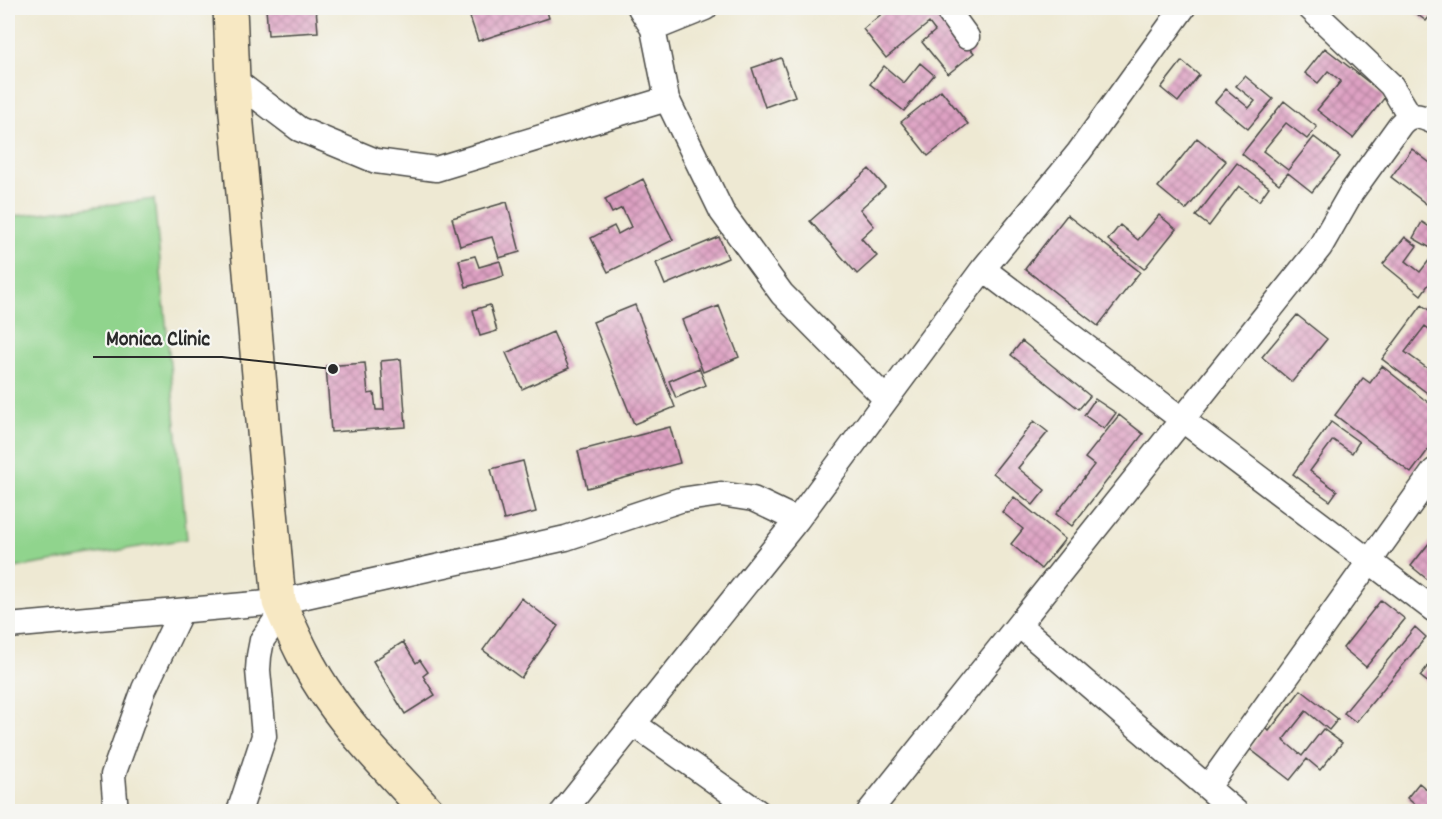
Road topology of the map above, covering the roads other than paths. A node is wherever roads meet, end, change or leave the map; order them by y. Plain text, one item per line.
1 (230, 8) edge
2 (640, 8) edge
3 (705, 8) edge
4 (946, 8) edge
5 (1184, 8) edge
6 (1310, 8) edge
7 (653, 29) junction
8 (967, 37) dead end
9 (233, 79) junction
10 (667, 99) junction
11 (1410, 116) junction
12 (1434, 122) edge
13 (983, 268) junction
14 (886, 399) junction
15 (1181, 421) junction
16 (1434, 471) edge
17 (797, 520) junction
18 (1368, 560) junction
19 (281, 606) junction
20 (1434, 610) edge
21 (181, 611) junction
22 (1019, 625) junction
23 (8, 626) edge
24 (634, 724) junction
25 (1208, 787) junction
26 (116, 812) edge
27 (239, 812) edge
28 (428, 812) edge
29 (563, 812) edge
30 (758, 812) edge
31 (869, 812) edge
32 (1236, 812) edge

1 - 9 street
2 - 7 street
3 - 7 street
4 - 8 street
5 - 13 street
6 - 11 street
7 - 10 street
9 - 10 street
9 - 19 street
10 - 14 street
11 - 12 street
11 - 15 street
13 - 14 street
13 - 15 street
14 - 17 street
15 - 18 street
15 - 22 street
16 - 18 street
17 - 19 street
17 - 24 street
18 - 20 street
18 - 25 street
19 - 21 street
19 - 27 street
19 - 28 street
21 - 23 street
21 - 26 street
22 - 25 street
22 - 31 street
24 - 29 street
24 - 30 street
25 - 32 street

